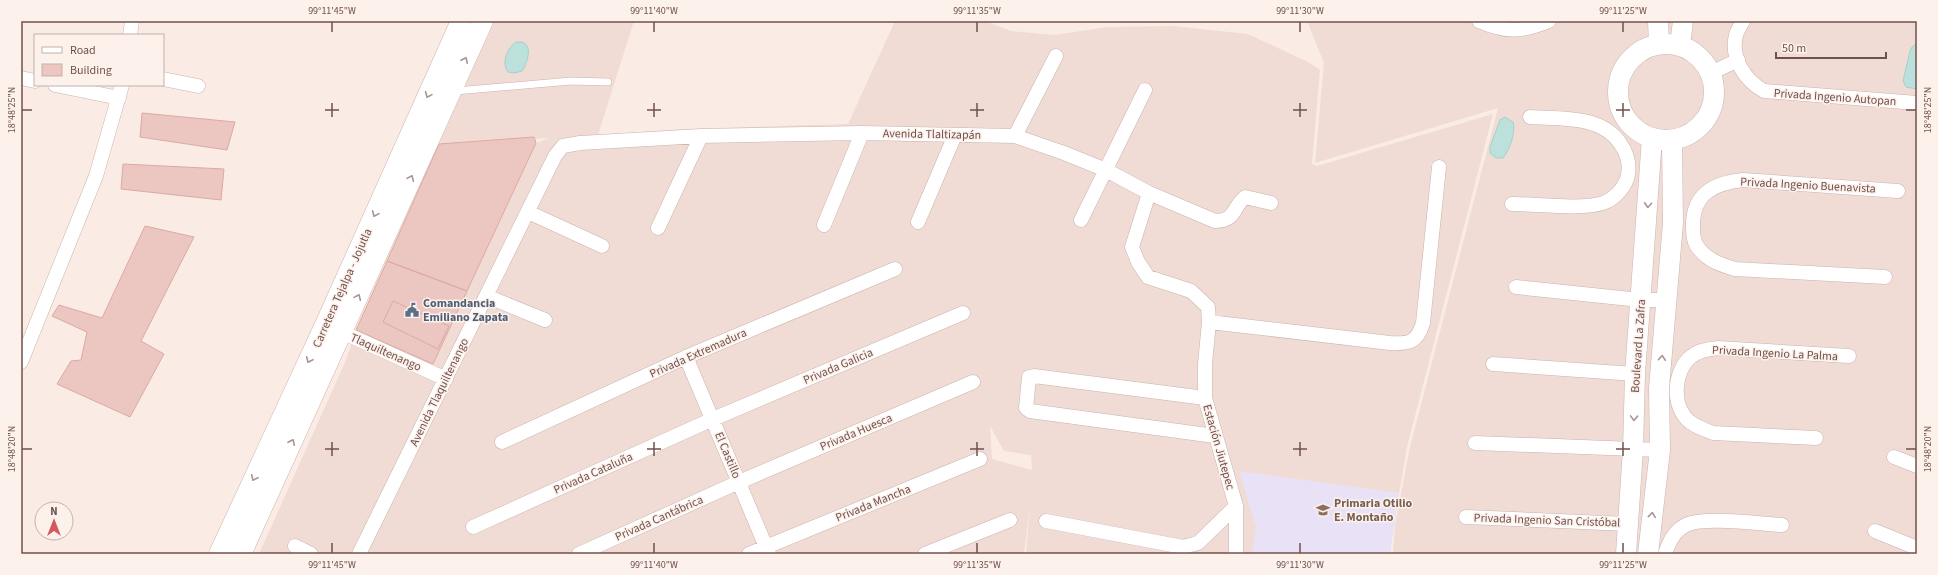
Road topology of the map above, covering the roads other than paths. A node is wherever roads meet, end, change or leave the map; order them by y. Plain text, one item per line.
1 (132, 21) edge
2 (461, 21) edge
3 (483, 21) edge
4 (1479, 21) edge
5 (1549, 21) edge
6 (1658, 21) edge
7 (1683, 21) edge
8 (1743, 21) edge
9 (130, 34) edge
10 (1658, 44) junction
11 (1680, 45) junction
12 (1056, 56) dead end
13 (1738, 60) junction
14 (1711, 73) junction
15 (21, 78) edge
16 (164, 79) edge
17 (34, 81) edge
18 (608, 82) dead end
19 (66, 86) edge
20 (198, 86) dead end
21 (1145, 90) dead end
22 (121, 91) edge
23 (450, 92) junction
24 (1917, 103) edge
25 (1530, 117) dead end
26 (862, 133) junction
27 (955, 134) junction
28 (701, 136) junction
29 (1015, 136) junction
30 (1652, 138) junction
31 (1672, 140) junction
32 (563, 146) joint
33 (1439, 167) dead end
34 (1106, 170) junction
35 (1628, 171) junction
36 (1650, 172) junction
37 (1898, 191) dead end
38 (1149, 193) junction
39 (1271, 203) dead end
40 (1512, 204) dead end
41 (528, 212) junction
42 (1081, 220) dead end
43 (918, 222) dead end
44 (1693, 222) junction
45 (1673, 223) junction
46 (824, 225) dead end
47 (658, 228) dead end
48 (602, 246) dead end
49 (895, 269) dead end
50 (1885, 277) dead end
51 (1516, 287) dead end
52 (486, 296) junction
53 (1640, 300) junction
54 (1666, 300) junction
55 (963, 313) dead end
56 (545, 320) dead end
57 (1209, 322) junction
58 (334, 329) junction
59 (1849, 356) dead end
60 (686, 357) junction
61 (21, 362) edge
62 (1493, 364) dead end
63 (1635, 374) junction
64 (446, 379) junction
65 (973, 382) dead end
66 (1668, 388) junction
67 (1205, 398) junction
68 (713, 419) junction
69 (1215, 436) junction
70 (1816, 438) dead end
71 (502, 442) dead end
72 (1475, 443) dead end
73 (1633, 449) junction
74 (1660, 450) junction
75 (1894, 457) dead end
76 (980, 459) dead end
77 (1917, 466) edge
78 (739, 482) junction
79 (1236, 506) junction
80 (1466, 517) dead end
81 (1010, 520) dead end
82 (1046, 521) dead end
83 (1628, 524) junction
84 (1782, 525) dead end
85 (473, 526) dead end
86 (1875, 531) dead end
87 (295, 546) dead end
88 (1917, 548) edge
89 (768, 550) edge
90 (219, 554) edge
91 (241, 554) edge
92 (311, 554) edge
93 (359, 554) edge
94 (579, 554) edge
95 (749, 554) edge
96 (925, 554) edge
97 (1236, 554) edge
98 (1626, 554) edge
99 (1648, 554) edge
100 (1665, 554) edge

1 - 9 street
2 -> 58 street, Carretera Tejalpa - Jojutla
23 -> 3 street, Carretera Tejalpa - Jojutla
4 - 5 street
6 - 10 street
7 - 11 street
8 - 13 street, Privada Ingenio Autopan
10 - 11 street
10 - 30 street
11 - 14 street
12 - 29 street
13 - 14 street
13 - 24 street, Privada Ingenio Autopan
14 - 31 street
15 - 17 street
16 - 20 street
18 - 23 lane
19 - 22 street
21 - 34 street
22 - 61 street
58 -> 23 street, Carretera Tejalpa - Jojutla
25 - 35 street
26 - 27 street, Avenida Tlaltizapán
26 - 28 street, Avenida Tlaltizapán
26 - 46 street
27 - 29 street, Avenida Tlaltizapán
27 - 43 street
28 - 32 street, Avenida Tlaltizapán
28 - 47 street
29 - 34 street, Avenida Tlaltizapán
30 - 31 street
30 - 36 street, Boulevard La Zafra
31 - 45 street, Boulevard La Zafra
32 - 41 street, Avenida Tlaquiltenango
33 - 57 street
34 - 38 street, Avenida Tlaltizapán
34 - 42 street
35 - 36 street
35 - 40 street
36 -> 53 street, Boulevard La Zafra
37 - 44 street, Privada Ingenio Buenavista
38 - 39 street, Avenida Tlaltizapán
38 - 57 street, Estación Jiutepec
41 - 48 street
41 - 52 street, Avenida Tlaquiltenango
44 - 45 street
44 - 50 street, Privada Ingenio Buenavista
45 - 54 street, Boulevard La Zafra
49 - 60 street, Privada Extremadura
51 - 53 street
52 - 56 street
52 - 64 street, Avenida Tlaquiltenango
53 - 54 street
53 - 63 street, Boulevard La Zafra
66 -> 54 street, Boulevard La Zafra
55 - 68 street, Privada Galicia
57 - 67 street, Estación Jiutepec
58 - 64 street, Tlaquiltenango
58 -> 90 street, Carretera Tejalpa - Jojutla
91 -> 58 street, Carretera Tejalpa - Jojutla
59 - 66 street, Privada Ingenio La Palma
60 - 68 street, El Castillo
60 - 71 street, Privada Extremadura
62 - 63 street
63 -> 73 street, Boulevard La Zafra
64 - 93 street, Avenida Tlaquiltenango
65 - 78 street, Privada Huesca
66 - 70 street, Privada Ingenio La Palma
66 - 74 street, Boulevard La Zafra
67 - 69 street, Estación Jiutepec
67 - 69 street
68 - 78 street, El Castillo
68 - 85 street, Privada Cataluña
69 - 79 street, Estación Jiutepec
72 - 73 street
73 - 74 street
73 - 83 street, Boulevard La Zafra
99 -> 74 street, Boulevard La Zafra
75 - 77 street
76 - 89 street, Privada Mancha
78 - 89 street, El Castillo
78 - 94 street, Privada Cantábrica
79 - 82 street
79 - 97 street, Estación Jiutepec
80 - 83 street, Privada Ingenio San Cristóbal
81 - 96 street
83 - 98 street, Boulevard La Zafra
84 - 100 street
86 - 88 street
87 - 92 street
89 - 95 street, Privada Mancha

